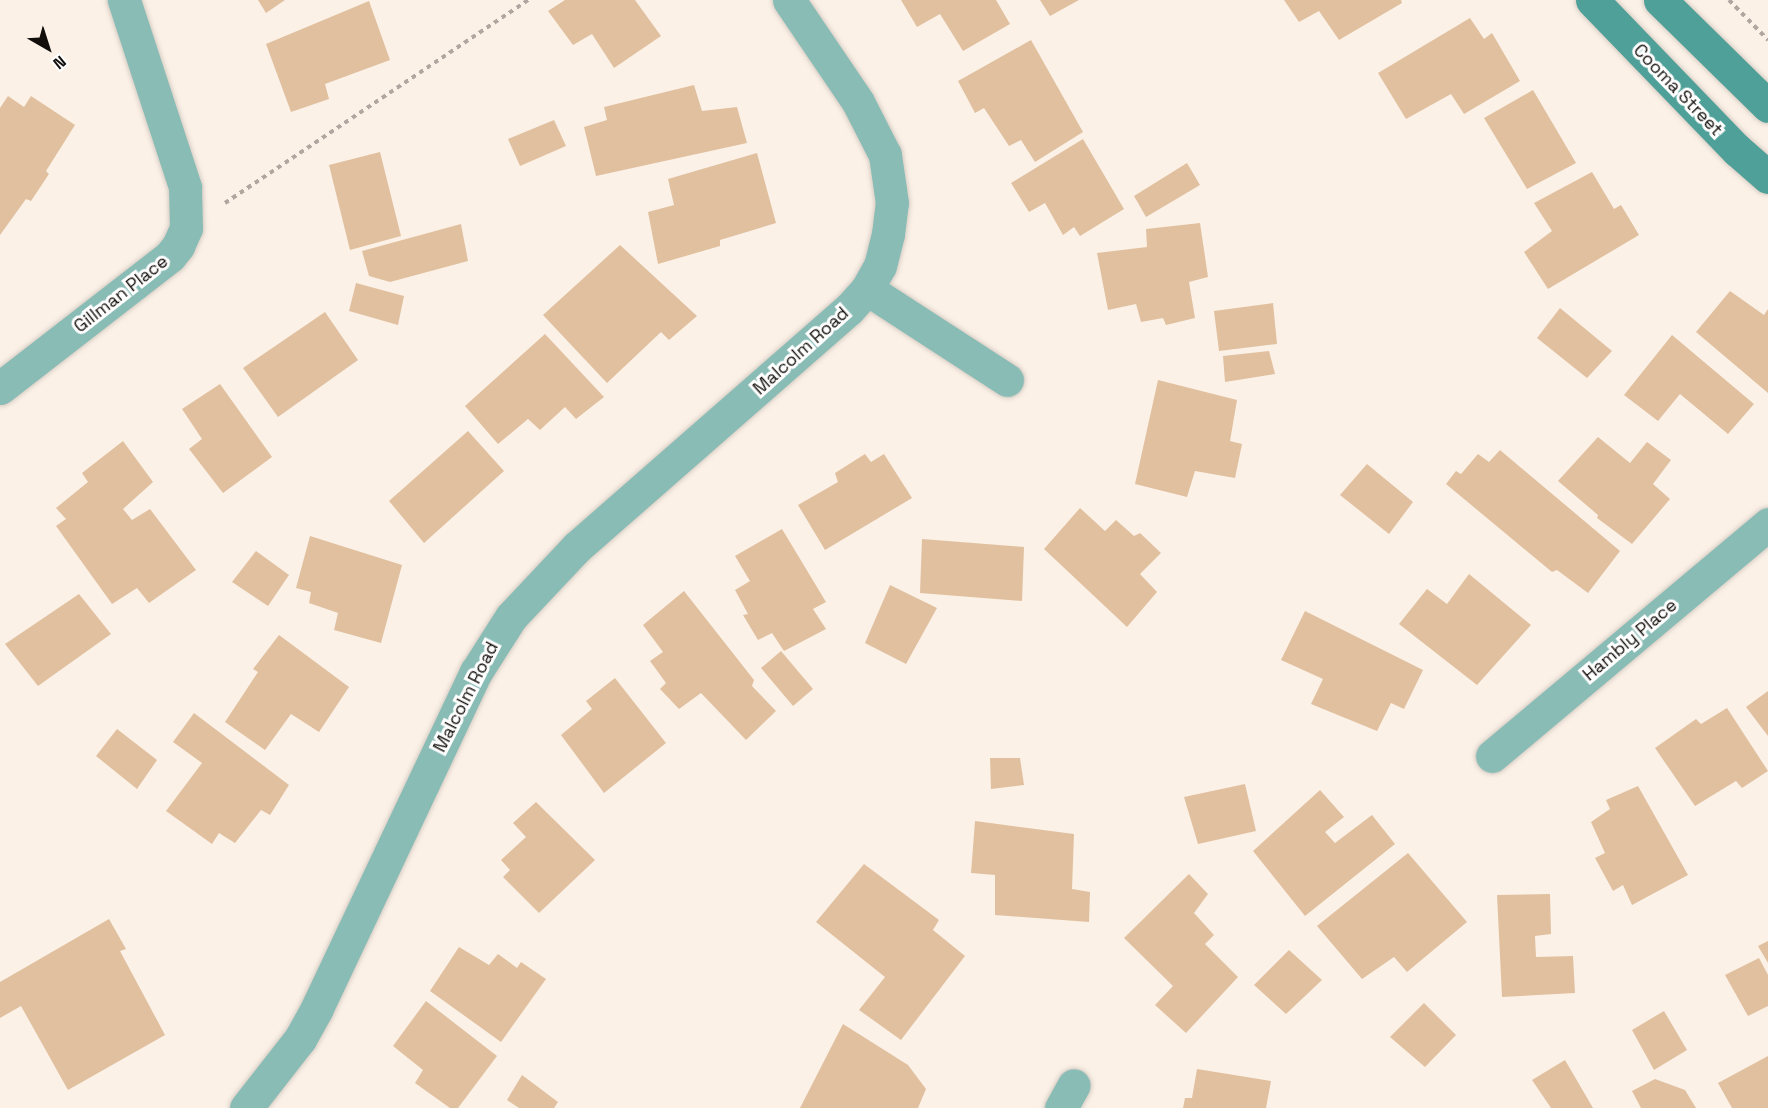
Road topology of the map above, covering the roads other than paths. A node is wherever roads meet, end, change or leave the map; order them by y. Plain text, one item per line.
1 (123, 0) edge
2 (789, 0) edge
3 (1592, 0) edge
4 (1660, 0) edge
5 (1768, 106) edge
6 (1768, 177) edge
7 (867, 289) junction
8 (1007, 380) dead end
9 (0, 388) edge
10 (1768, 524) edge
11 (1492, 756) dead end
12 (246, 1108) edge

1 - 9 street, Gillman Place
2 - 7 street, Malcolm Road
3 - 6 main road, Cooma Street
4 - 5 main road
7 - 8 street
7 - 12 street, Malcolm Road
10 - 11 street, Hambly Place

